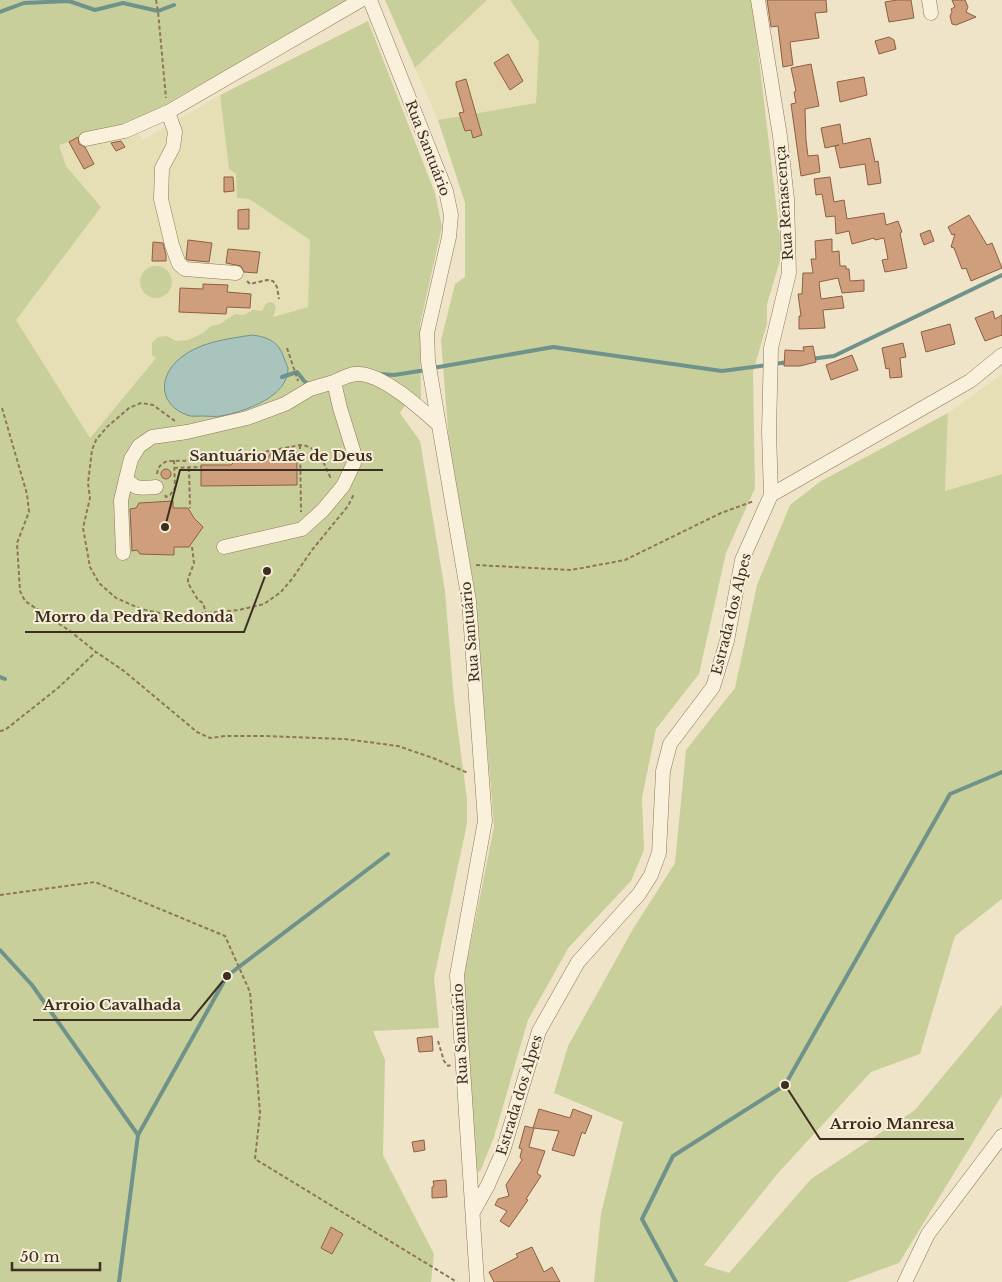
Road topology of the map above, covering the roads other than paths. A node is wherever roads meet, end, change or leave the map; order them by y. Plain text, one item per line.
1 (360, 0) edge
2 (370, 0) edge
3 (758, 0) edge
4 (168, 112) junction
5 (86, 139) dead end
6 (236, 273) road end
7 (1002, 355) edge
8 (334, 382) junction
9 (438, 424) junction
10 (126, 480) junction
11 (156, 487) road end
12 (771, 495) junction
13 (224, 547) dead end
14 (122, 553) dead end
15 (1002, 1136) edge
16 (472, 1213) junction
17 (477, 1282) edge
18 (905, 1282) edge

1 - 4 street
2 - 9 street, Rua Santuário
3 - 12 street, Rua Renascença
4 - 5 street
4 - 6 street
7 - 12 street
8 - 9 street
8 - 10 street
8 - 13 street
9 - 16 street, Rua Santuário
10 - 11 street
10 - 14 street
12 - 16 street, Estrada dos Alpes
15 - 18 street
16 - 17 street, Rua Santuário

